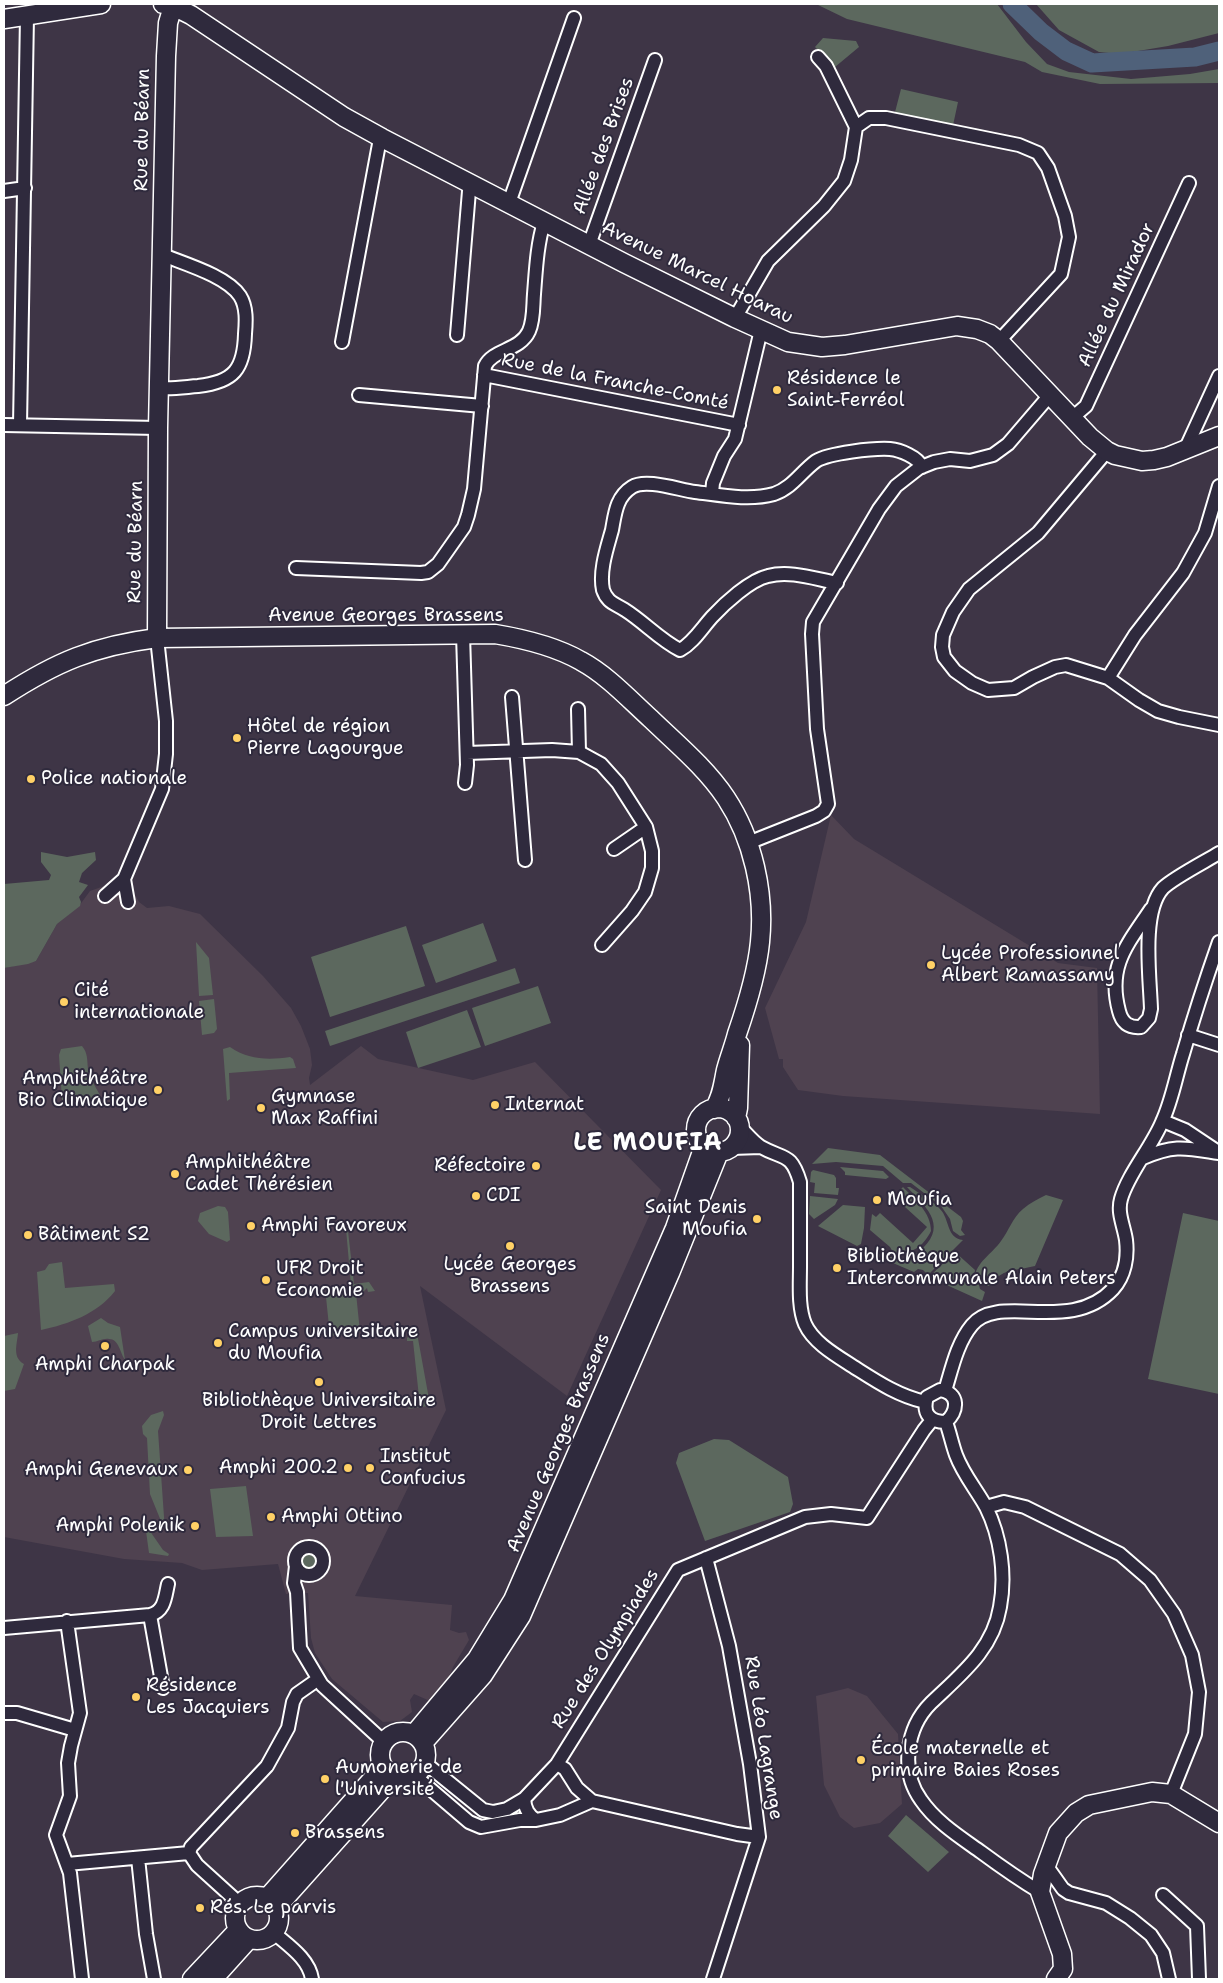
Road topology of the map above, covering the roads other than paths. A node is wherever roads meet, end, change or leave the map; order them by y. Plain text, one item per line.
1 (101, 4) edge
2 (173, 5) edge
3 (30, 11) edge
4 (574, 18) dead end
5 (4, 19) edge
6 (818, 57) dead end
7 (654, 60) dead end
8 (856, 127) junction
9 (382, 138) junction
10 (1189, 182) dead end
11 (472, 184) junction
12 (25, 188) junction
13 (4, 191) edge
14 (509, 203) junction
15 (544, 222) junction
16 (589, 245) junction
17 (163, 256) junction
18 (735, 318) junction
19 (761, 330) junction
20 (457, 335) dead end
21 (999, 341) junction
22 (342, 342) dead end
23 (484, 375) junction
24 (1219, 376) edge
25 (160, 388) junction
26 (359, 395) dead end
27 (1050, 395) junction
28 (482, 406) junction
29 (1072, 418) junction
30 (4, 425) edge
31 (739, 425) junction
32 (20, 426) junction
33 (158, 428) junction
34 (1219, 436) edge
35 (1185, 450) junction
36 (1107, 451) junction
37 (922, 467) junction
38 (1219, 486) edge
39 (712, 493) junction
40 (296, 568) dead end
41 (837, 583) junction
42 (463, 634) junction
43 (157, 638) junction
44 (1108, 678) junction
45 (4, 696) edge
46 (512, 696) dead end
47 (578, 709) dead end
48 (1219, 726) edge
49 (517, 752) junction
50 (579, 752) junction
51 (467, 753) junction
52 (465, 783) dead end
53 (646, 827) junction
54 (748, 843) junction
55 (614, 849) dead end
56 (1219, 853) edge
57 (524, 860) dead end
58 (124, 879) junction
59 (106, 896) dead end
60 (128, 902) dead end
61 (1151, 909) junction
62 (1219, 942) edge
63 (602, 945) dead end
64 (740, 1024) junction
65 (1188, 1035) junction
66 (1219, 1045) edge
67 (714, 1109) junction
68 (738, 1123) junction
69 (1161, 1126) junction
70 (761, 1146) junction
71 (1171, 1148) junction
72 (718, 1149) junction
73 (1219, 1153) edge
74 (1144, 1158) junction
75 (945, 1391) junction
76 (925, 1402) junction
77 (932, 1420) junction
78 (946, 1422) junction
79 (986, 1507) junction
80 (706, 1558) junction
81 (300, 1570) dead end
82 (168, 1584) dead end
83 (150, 1615) junction
84 (67, 1621) junction
85 (4, 1628) edge
86 (317, 1680) junction
87 (163, 1688) dead end
88 (4, 1713) edge
89 (75, 1730) junction
90 (423, 1736) junction
91 (384, 1742) junction
92 (556, 1764) junction
93 (419, 1769) junction
94 (389, 1771) junction
95 (577, 1788) junction
96 (1170, 1794) junction
97 (524, 1799) junction
98 (592, 1801) junction
99 (569, 1810) junction
100 (536, 1820) junction
101 (1219, 1823) edge
102 (759, 1837) junction
103 (188, 1853) junction
104 (138, 1858) junction
105 (67, 1864) junction
106 (1046, 1865) junction
107 (1040, 1892) junction
108 (1163, 1895) dead end
109 (272, 1903) junction
110 (240, 1904) junction
111 (274, 1933) junction
112 (244, 1934) junction
113 (82, 1979) edge
114 (154, 1979) edge
115 (192, 1979) edge
116 (213, 1979) edge
117 (312, 1979) edge
118 (713, 1979) edge
119 (1056, 1979) edge
120 (1169, 1979) edge
121 (1199, 1979) edge

1 - 3 street
2 - 9 street, Avenue Marcel Hoarau
2 - 17 street, Rue du Béarn
3 - 5 street
3 - 12 street
4 - 14 street
6 - 8 street
7 - 16 street, Allée des Brises
8 - 18 street
8 - 21 street
9 - 11 street, Avenue Marcel Hoarau
9 - 22 street
10 - 29 street, Allée du Mirador
11 - 14 street, Avenue Marcel Hoarau
11 - 20 street
12 - 13 street
12 - 32 street
14 - 15 street, Avenue Marcel Hoarau
15 - 16 street, Avenue Marcel Hoarau
15 - 23 street
16 - 18 street, Avenue Marcel Hoarau
17 - 25 street, Rue du Béarn
17 - 25 street
18 - 19 street, Avenue Marcel Hoarau
19 - 21 street, Avenue Marcel Hoarau
19 - 31 street
21 - 27 street, Avenue Marcel Hoarau
23 - 28 street
23 - 31 street, Rue de la Franche-Comté
24 - 35 street
25 - 33 street, Rue du Béarn
26 - 28 street
27 - 29 street, Avenue Marcel Hoarau
27 - 37 street
28 - 40 street
29 - 36 street, Avenue Marcel Hoarau
30 - 32 street
31 - 39 street
32 - 33 street
33 - 43 street, Rue du Béarn
34 - 35 street, Avenue Marcel Hoarau
35 - 36 street, Avenue Marcel Hoarau
36 - 44 street
37 - 39 street
37 - 41 street
38 - 44 street
39 - 41 street
41 - 54 street
42 - 43 street, Avenue Georges Brassens
42 - 51 street
42 - 54 street, Avenue Georges Brassens
43 - 45 street, Avenue Georges Brassens
43 - 58 street
44 - 48 street
46 - 49 street
47 - 50 street
49 - 50 street
49 - 51 street
49 - 57 street
50 - 53 street
51 - 52 street
53 - 55 street
53 - 63 street
54 - 64 street, Avenue Georges Brassens
56 - 61 street
58 - 59 street
58 - 60 street
61 - 61 street
62 - 65 street
64 - 67 street, Avenue Georges Brassens
64 - 68 street, Avenue Georges Brassens
65 - 66 street
65 - 69 street
67 - 68 street
67 - 72 street
68 - 70 street
68 - 72 street
69 - 71 street
69 - 73 street
69 - 74 street
70 - 72 street
70 - 76 street
71 - 73 street
71 - 74 street
72 - 90 street, Avenue Georges Brassens
74 - 75 street
75 - 76 street
75 - 78 street
76 - 77 street
77 - 78 street
77 - 80 street, Rue des Olympiades
78 - 79 street
79 - 96 street
79 - 107 street
80 - 92 street, Rue des Olympiades
80 - 102 street, Rue Léo Lagrange
81 - 86 street
82 - 83 street
83 - 84 street
83 - 87 street
84 - 85 street
84 - 89 street
86 - 91 street
86 - 103 street
88 - 89 street
89 - 105 street
90 - 91 street
90 - 93 street
91 - 94 street
92 - 95 street
92 - 97 street
93 - 94 street
93 - 97 street
93 - 100 street
94 - 109 street
95 - 98 street
95 - 99 street
96 - 101 street
96 - 106 street
97 - 100 street
98 - 99 street
98 - 102 street
99 - 100 street
102 - 118 street, Rue Léo Lagrange
103 - 104 street
103 - 110 street
104 - 105 street
104 - 114 street
105 - 113 street
106 - 107 street
106 - 120 street
107 - 119 street
108 - 121 street
109 - 110 street
109 - 111 street
110 - 112 street
111 - 112 street
111 - 117 street
112 - 115 street
112 - 116 street

